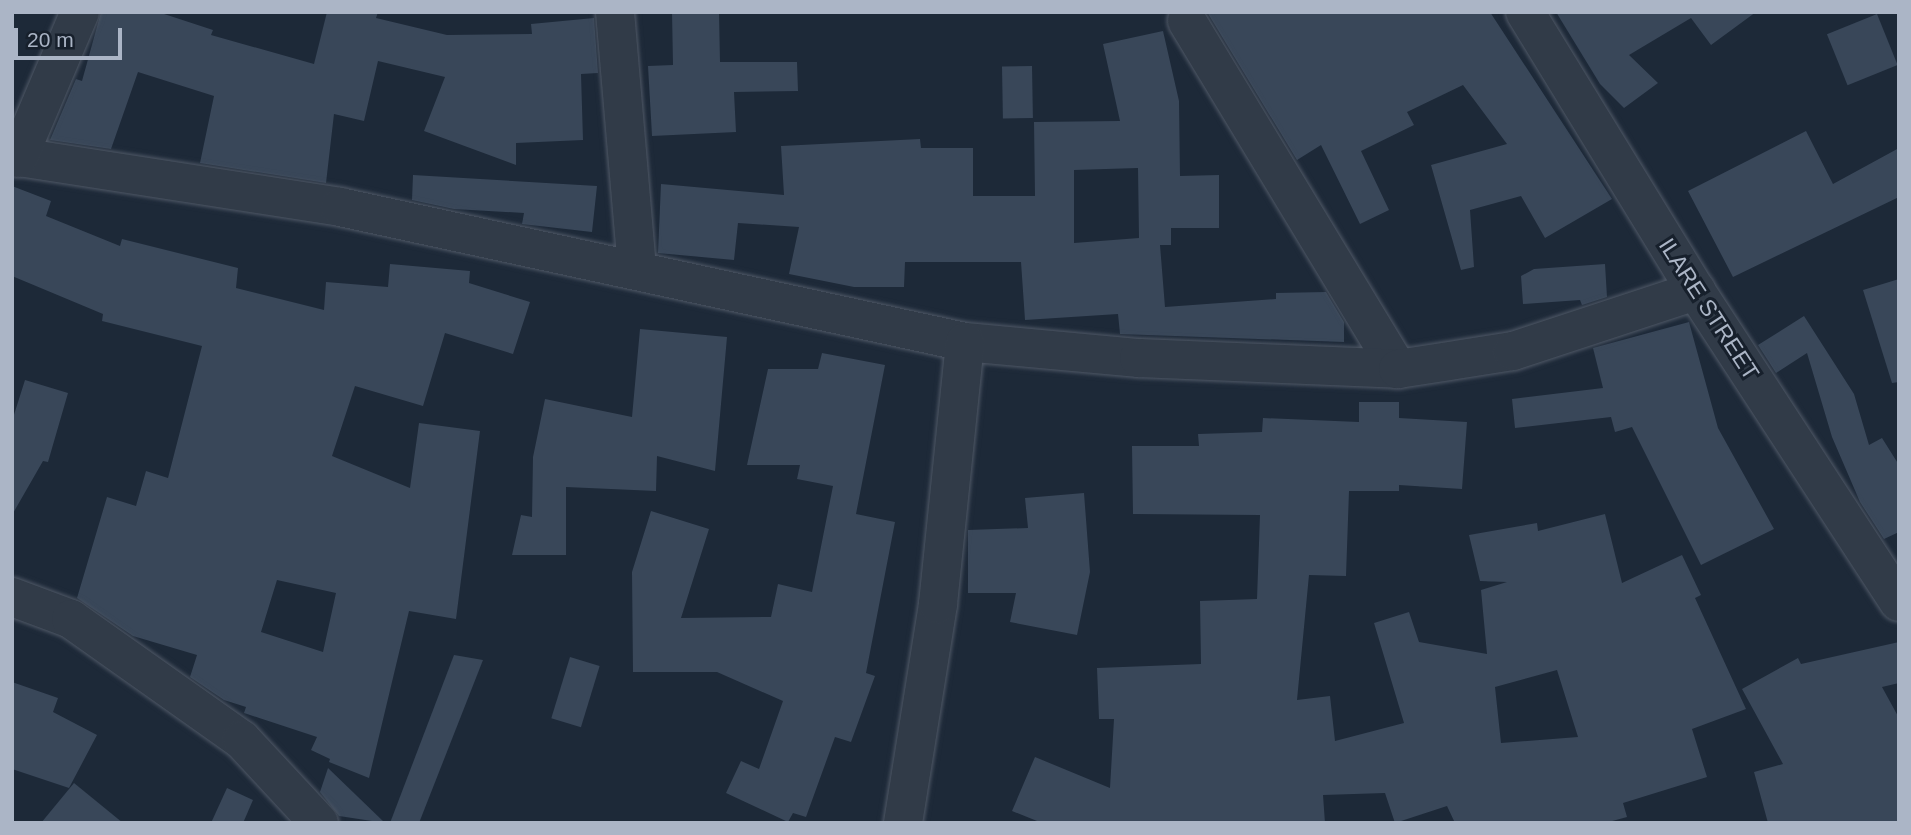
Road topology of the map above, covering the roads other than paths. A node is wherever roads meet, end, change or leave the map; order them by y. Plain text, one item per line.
1 (80, 12) edge
2 (615, 12) edge
3 (1525, 12) edge
4 (1187, 21) dead end
5 (15, 157) edge
6 (637, 268) junction
7 (1696, 291) junction
8 (965, 342) junction
9 (1398, 369) junction
10 (12, 597) edge
11 (1899, 602) edge
12 (319, 823) edge
13 (902, 823) edge

1 - 5 street
2 - 6 street
3 - 7 street, ILARE STREET
4 - 9 street
5 - 6 street
6 - 8 street
7 - 9 street
7 - 11 street, ILARE STREET
8 - 9 street
8 - 13 street
10 - 12 street

